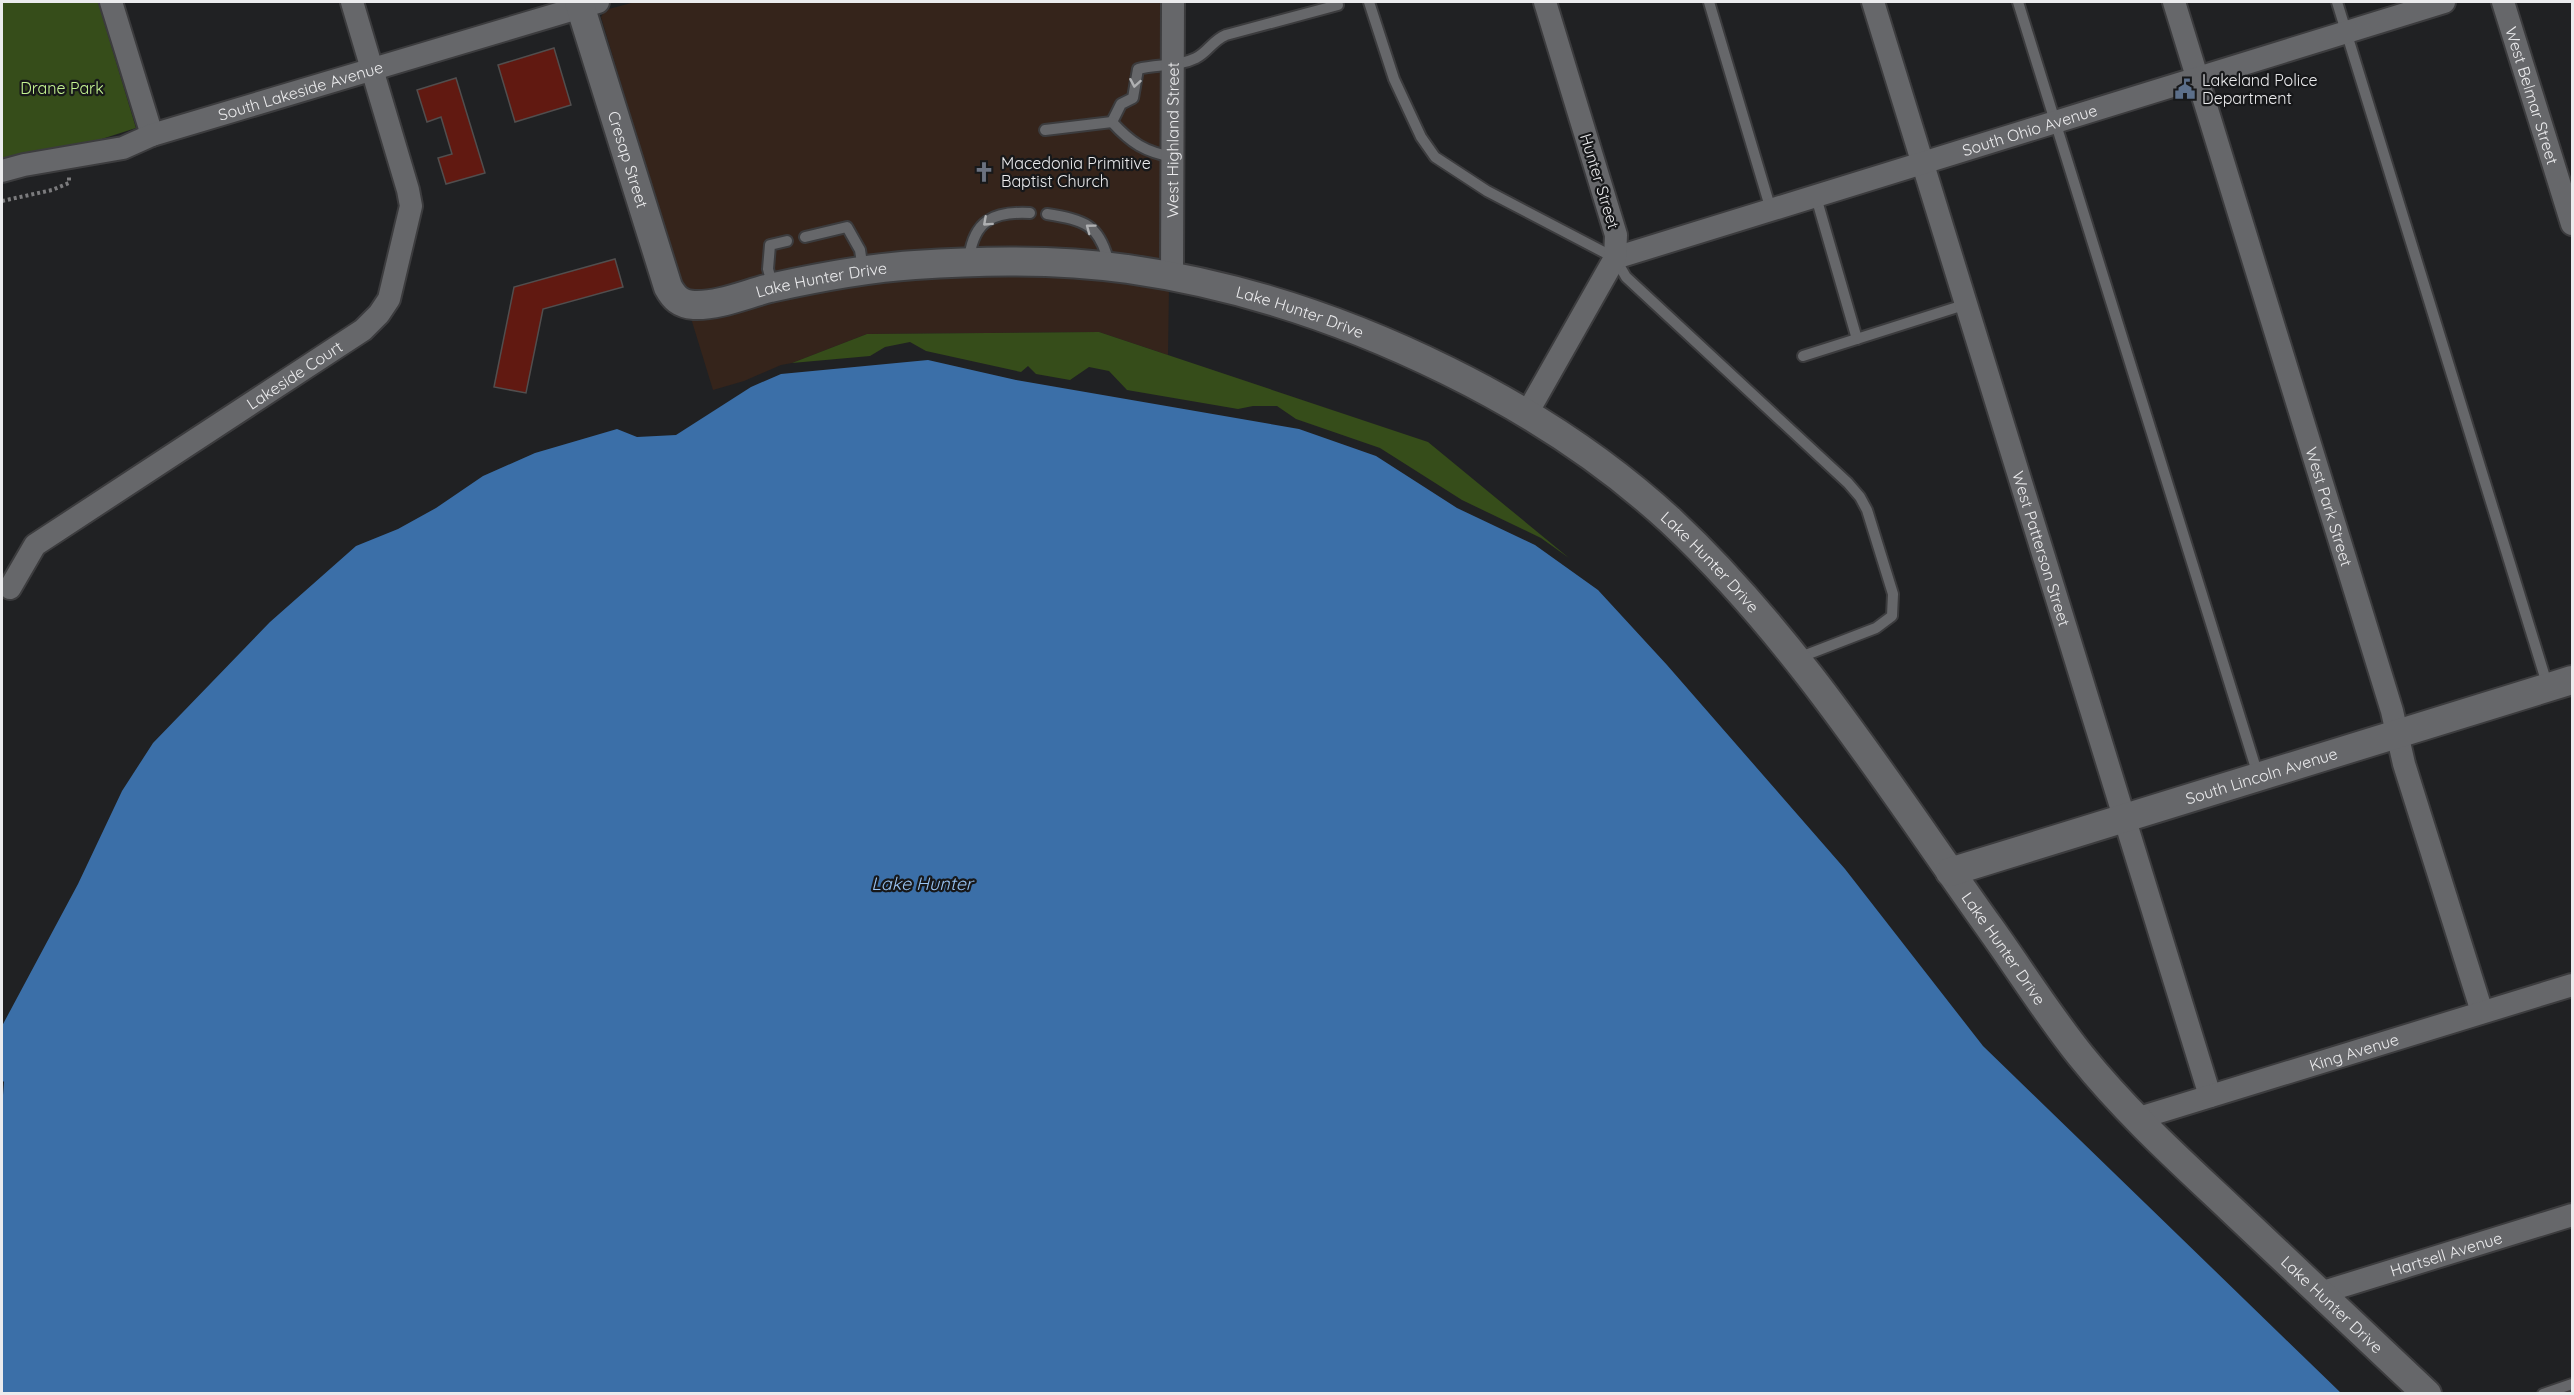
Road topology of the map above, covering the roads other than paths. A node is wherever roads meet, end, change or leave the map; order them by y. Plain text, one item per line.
1 (111, 2) edge
2 (352, 2) edge
3 (1173, 2) edge
4 (1369, 2) edge
5 (1545, 2) edge
6 (1709, 2) edge
7 (1873, 2) edge
8 (2018, 2) edge
9 (2174, 2) edge
10 (2337, 2) edge
11 (2444, 2) edge
12 (2503, 2) edge
13 (586, 3) edge
14 (1338, 5) dead end
15 (2346, 32) junction
16 (1173, 65) junction
17 (373, 70) junction
18 (2199, 78) junction
19 (2054, 122) junction
20 (1112, 123) junction
21 (1046, 130) dead end
22 (152, 135) junction
23 (1173, 158) junction
24 (1923, 162) junction
25 (2, 171) edge
26 (1816, 197) junction
27 (1771, 211) junction
28 (1030, 213) dead end
29 (1047, 214) dead end
30 (2572, 224) edge
31 (805, 237) dead end
32 (787, 241) dead end
33 (1615, 258) junction
34 (969, 262) junction
35 (1110, 267) junction
36 (864, 272) junction
37 (1172, 276) junction
38 (773, 287) junction
39 (1967, 304) junction
40 (693, 305) joint
41 (1857, 339) junction
42 (1803, 356) dead end
43 (1526, 415) junction
44 (10, 588) dead end
45 (1796, 658) junction
46 (2560, 684) edge
47 (2398, 735) junction
48 (2259, 777) junction
49 (2123, 819) junction
50 (1950, 872) junction
51 (2572, 985) edge
52 (2482, 1012) junction
53 (2210, 1096) junction
54 (2136, 1119) junction
55 (2572, 1215) edge
56 (2320, 1293) junction
57 (2572, 1384) edge
58 (2427, 1394) edge
59 (2542, 1394) edge

1 - 22 street
2 - 17 street, Lakeside Court
3 - 16 street, West Highland Street
4 - 33 lane
5 - 33 street, Hunter Street
6 - 27 lane
7 - 24 street, West Patterson Street
8 - 19 lane
9 - 18 street, West Park Street
10 - 15 lane
11 - 15 street, South Ohio Avenue
12 - 30 street, West Belmar Street
13 - 17 street, South Lakeside Avenue
13 - 40 street, Cresap Street
14 - 16 lane
15 - 18 street, South Ohio Avenue
15 - 46 lane
16 -> 20 lane
16 - 23 street, West Highland Street
17 - 22 street, South Lakeside Avenue
17 - 44 street, Lakeside Court
18 - 19 street, South Ohio Avenue
18 - 47 street, West Park Street
19 - 24 street, South Ohio Avenue
19 - 48 lane
20 - 21 lane
20 - 23 lane
22 - 25 street, South Lakeside Avenue
23 - 37 street, West Highland Street
24 - 26 street, South Ohio Avenue
24 - 39 street, West Patterson Street
26 - 27 street, South Ohio Avenue
26 - 41 lane
27 - 33 street, South Ohio Avenue
28 -> 34 lane
35 -> 29 lane
31 - 36 lane
32 - 38 lane
33 - 43 street
33 - 45 lane
34 - 35 street, Lake Hunter Drive
34 - 36 street, Lake Hunter Drive
35 - 37 street, Lake Hunter Drive
36 - 38 street, Lake Hunter Drive
37 - 43 street, Lake Hunter Drive
38 - 40 street, Lake Hunter Drive
39 - 41 lane
39 - 49 street, West Patterson Street
41 - 42 lane
43 - 45 street, Lake Hunter Drive
45 - 50 street, Lake Hunter Drive
46 - 47 street, South Lincoln Avenue
47 - 48 street, South Lincoln Avenue
47 - 52 street, West Park Street
48 - 49 street, South Lincoln Avenue
49 - 50 street, South Lincoln Avenue
49 - 53 street, West Patterson Street
50 - 54 street, Lake Hunter Drive
51 - 52 street, King Avenue
52 - 53 street, King Avenue
53 - 54 street, King Avenue
54 - 56 street, Lake Hunter Drive
55 - 56 street, Hartsell Avenue
56 - 58 street, Lake Hunter Drive
57 - 59 lane

